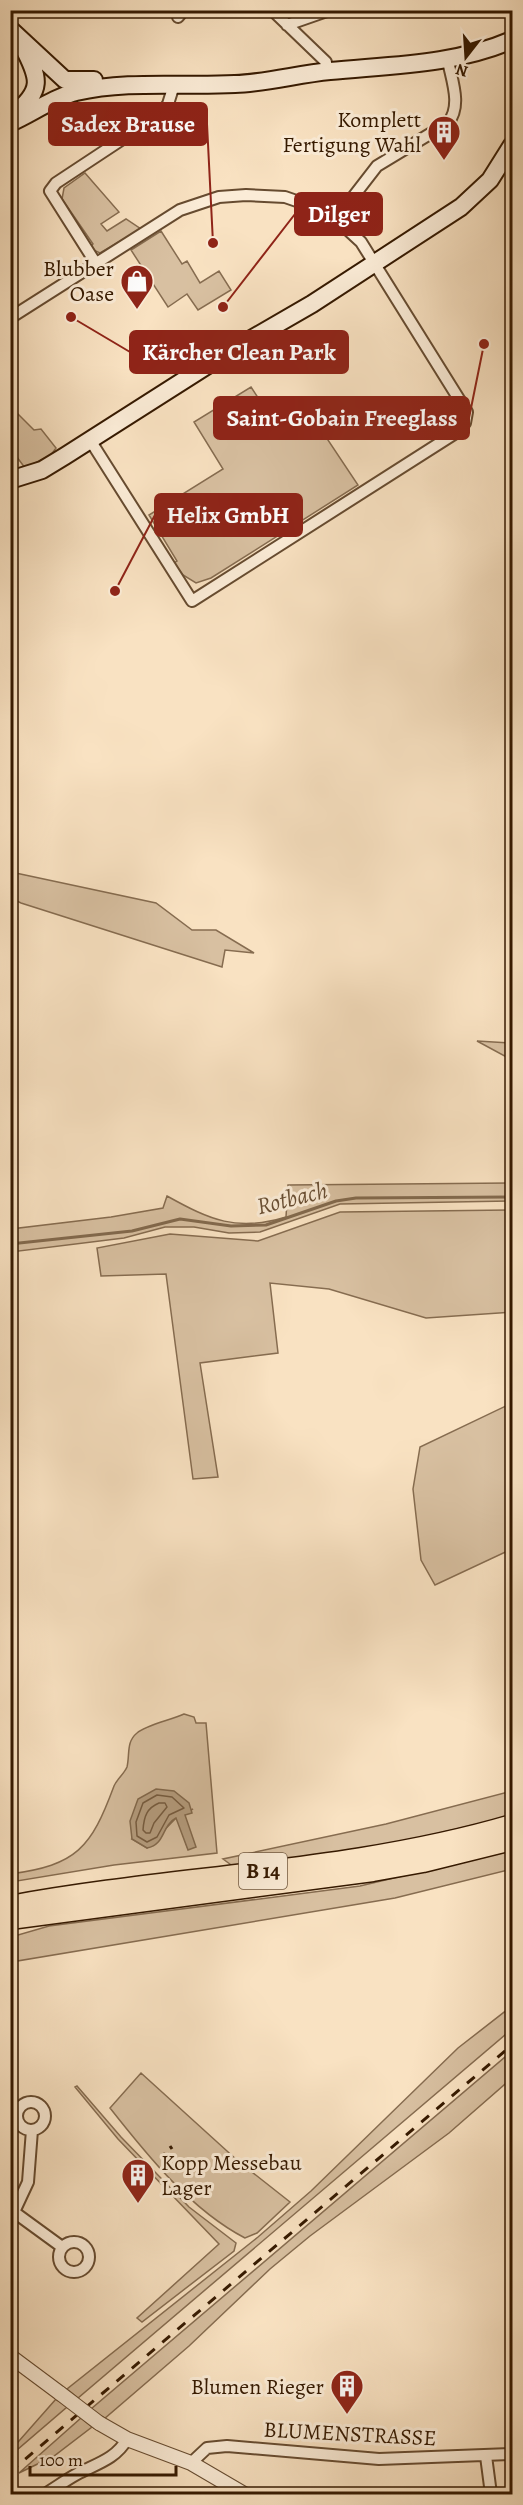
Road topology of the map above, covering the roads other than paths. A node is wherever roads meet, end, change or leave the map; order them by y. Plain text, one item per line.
1 (272, 10) edge
2 (330, 10) edge
3 (287, 25) junction
4 (14, 33) edge
5 (513, 40) edge
6 (448, 61) junction
7 (326, 71) junction
8 (130, 84) junction
9 (174, 85) junction
10 (10, 120) edge
11 (513, 145) edge
12 (336, 219) junction
13 (95, 262) junction
14 (375, 262) junction
15 (10, 318) edge
16 (90, 440) junction
17 (10, 480) edge
18 (513, 1824) edge
19 (513, 1840) edge
20 (10, 1905) edge
21 (54, 1912) junction
22 (10, 1920) edge
23 (10, 1933) edge
24 (32, 2130) dead end
25 (12, 2212) edge
26 (62, 2247) dead end
27 (10, 2356) edge
28 (127, 2439) junction
29 (513, 2454) edge
30 (486, 2456) junction
31 (191, 2463) junction
32 (45, 2494) edge
33 (244, 2494) edge
34 (491, 2494) edge

1 - 3 street
2 - 3 street
3 - 7 street
4 - 8 main road
4 - 10 main road
5 - 6 main road
6 - 7 main road
6 - 12 street
7 - 9 main road
8 - 9 main road
8 - 10 main road
9 - 13 street
11 - 14 main road
12 - 13 street
12 - 14 street
13 - 15 street
14 - 16 main road
14 - 16 street
16 - 17 main road
18 - 20 highway, B 14
19 - 21 highway, B 14
21 - 22 highway, B 14
21 - 23 highway
24 - 25 street
25 - 26 street
27 - 28 street, bridge
28 - 31 street
28 - 32 street
29 - 30 street, BLUMENSTRASSE
30 - 31 street, BLUMENSTRASSE
30 - 34 street
31 - 33 street

